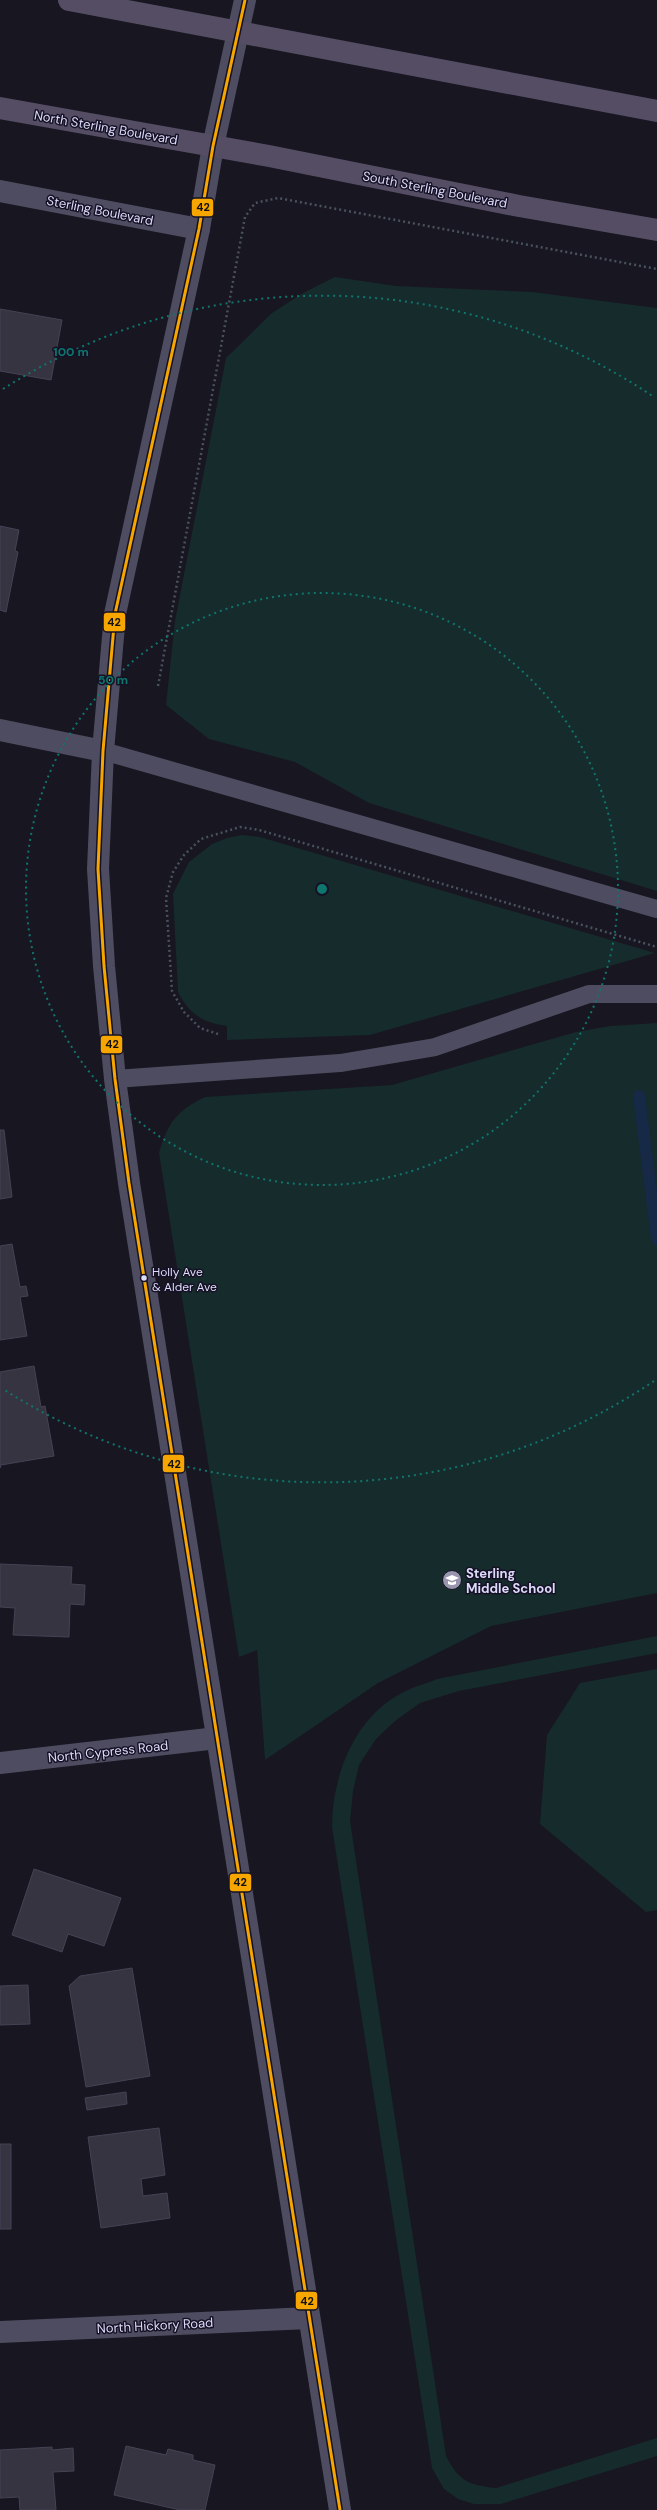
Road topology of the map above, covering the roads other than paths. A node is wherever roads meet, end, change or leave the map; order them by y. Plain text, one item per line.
1 (69, 0) edge
2 (245, 0) edge
3 (238, 31) junction
4 (0, 108) edge
5 (657, 111) edge
6 (213, 146) junction
7 (0, 190) edge
8 (200, 229) junction
9 (657, 230) edge
10 (0, 730) edge
11 (103, 751) junction
12 (657, 909) edge
13 (657, 994) edge
14 (115, 1079) junction
15 (217, 1738) junction
16 (0, 1763) edge
17 (309, 2318) junction
18 (0, 2332) edge
19 (340, 2510) edge

1 - 3 main road
2 - 3 street
3 - 5 main road
3 - 6 street
4 - 6 main road, North Sterling Boulevard
6 - 8 street
6 - 9 main road, South Sterling Boulevard
7 - 8 street, Sterling Boulevard
8 - 11 street
10 - 11 street
11 - 12 lane
11 - 14 street
13 - 14 lane
14 - 15 street
15 - 16 street, North Cypress Road
15 - 17 street
17 - 18 street, North Hickory Road
17 - 19 street

